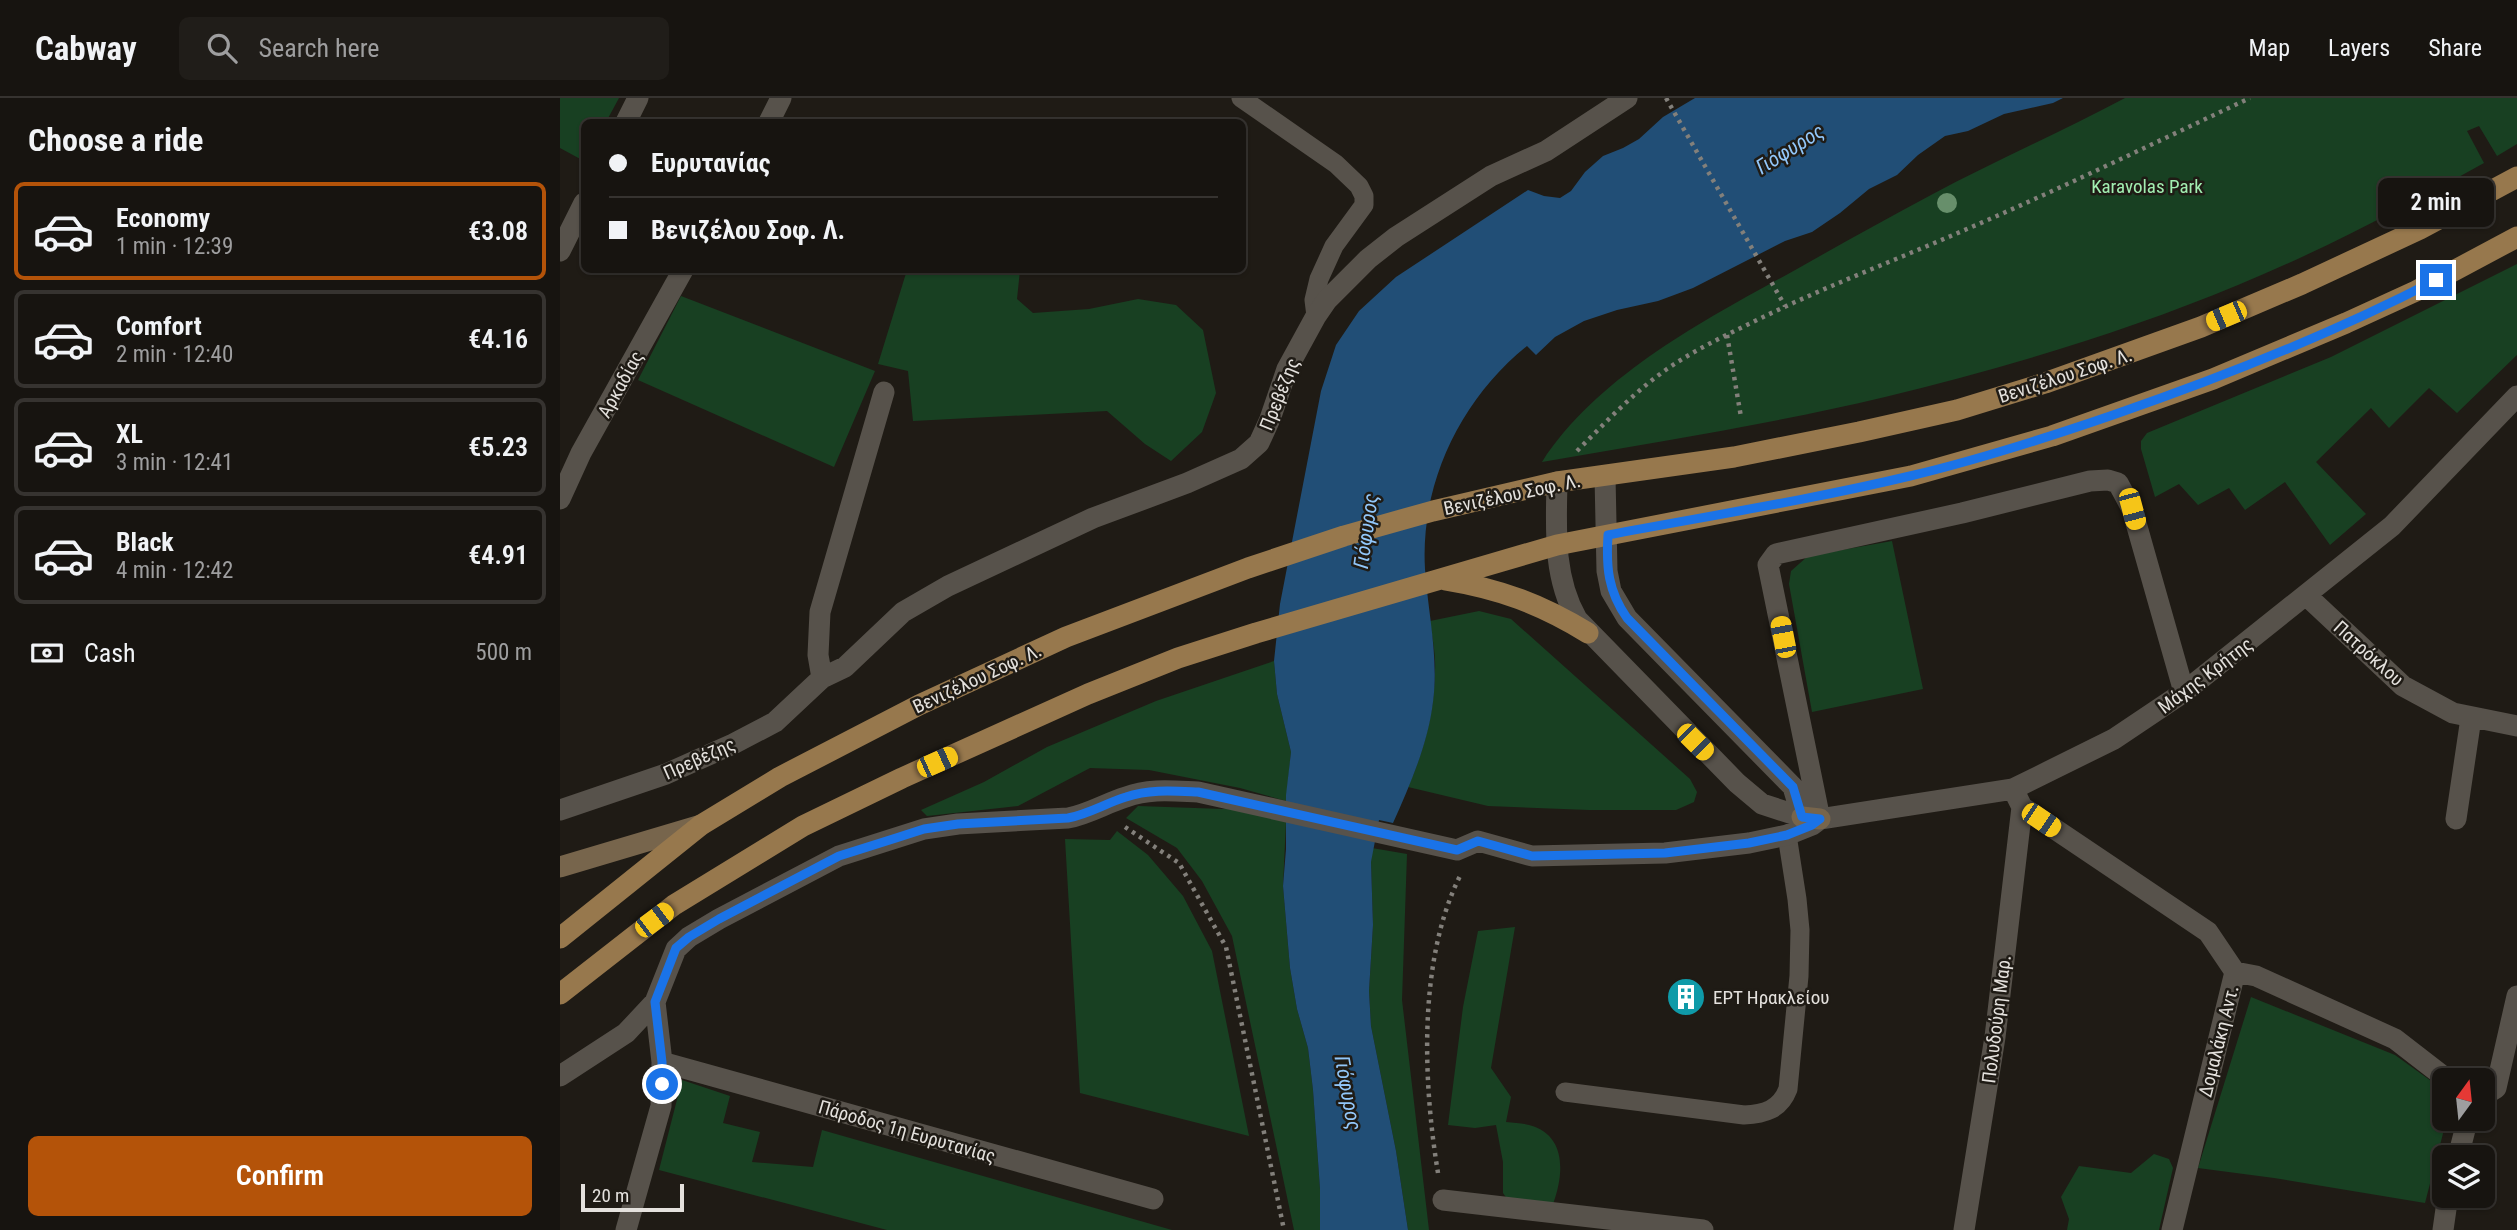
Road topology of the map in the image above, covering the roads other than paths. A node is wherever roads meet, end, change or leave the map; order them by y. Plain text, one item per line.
1 (638, 98) edge
2 (781, 98) edge
3 (1241, 98) edge
4 (1627, 98) edge
5 (628, 119) edge
6 (770, 119) edge
7 (2517, 177) edge
8 (581, 209) edge
9 (2517, 237) edge
10 (560, 251) edge
11 (681, 273) edge
12 (1316, 316) junction
13 (884, 392) dead end
14 (2517, 396) edge
15 (1605, 476) junction
16 (1557, 482) junction
17 (560, 499) edge
18 (1608, 535) junction
19 (1557, 545) junction
20 (1435, 580) junction
21 (2307, 596) junction
22 (1588, 633) junction
23 (822, 678) junction
24 (2184, 692) junction
25 (2471, 718) junction
26 (2517, 726) edge
27 (2017, 798) junction
28 (560, 810) edge
29 (1811, 818) junction
30 (2456, 819) dead end
31 (701, 825) junction
32 (1787, 835) junction
33 (560, 867) edge
34 (560, 938) edge
35 (2235, 972) junction
36 (560, 995) edge
37 (2517, 996) edge
38 (655, 1002) junction
39 (662, 1062) junction
40 (2432, 1068) edge
41 (560, 1076) edge
42 (2496, 1088) edge
43 (1566, 1092) dead end
44 (1153, 1199) dead end
45 (1443, 1200) road end
46 (2446, 1208) edge
47 (626, 1230) edge
48 (1703, 1230) edge
49 (1964, 1230) edge
50 (2172, 1230) edge
51 (2443, 1230) edge

1 - 5 street
2 - 6 street
3 - 12 lane
4 - 12 street, Πρεβέζης
7 - 15 main road, Βενιζέλου Σοφ. Λ.
8 - 10 street
9 - 18 main road
11 - 17 street, Αρκαδίας
12 - 23 street, Πρεβέζης
13 - 23 street
14 - 21 street, Μάχης Κρήτης
15 - 16 main road, Βενιζέλου Σοφ. Λ.
15 - 18 street
16 - 19 street
16 - 31 main road, Βενιζέλου Σοφ. Λ.
18 - 19 main road
18 - 29 street
19 - 20 main road
19 - 22 street
20 - 22 main road
20 - 36 main road
21 - 24 street, Μάχης Κρήτης
21 - 25 street, Πατρόκλου
22 - 29 street
23 - 28 street, Πρεβέζης
24 - 27 street, Μάχης Κρήτης
24 - 29 street
25 - 26 street, Πατρόκλου
25 - 30 street
27 - 29 street, Μάχης Κρήτης
27 - 35 street, Δομαλάκη Αντ.
27 - 49 street, Πολυδούρη Μαρ.
29 - 32 street
31 - 33 main road
31 - 34 main road, Βενιζέλου Σοφ. Λ.
32 - 38 street
32 - 43 lane
35 - 40 street
35 - 50 street, Δομαλάκη Αντ.
37 - 42 street
38 - 39 street
38 - 41 street
39 - 44 street, Πάροδος 1η Ευρυτανίας
39 - 47 street
45 - 48 street
46 - 51 street

